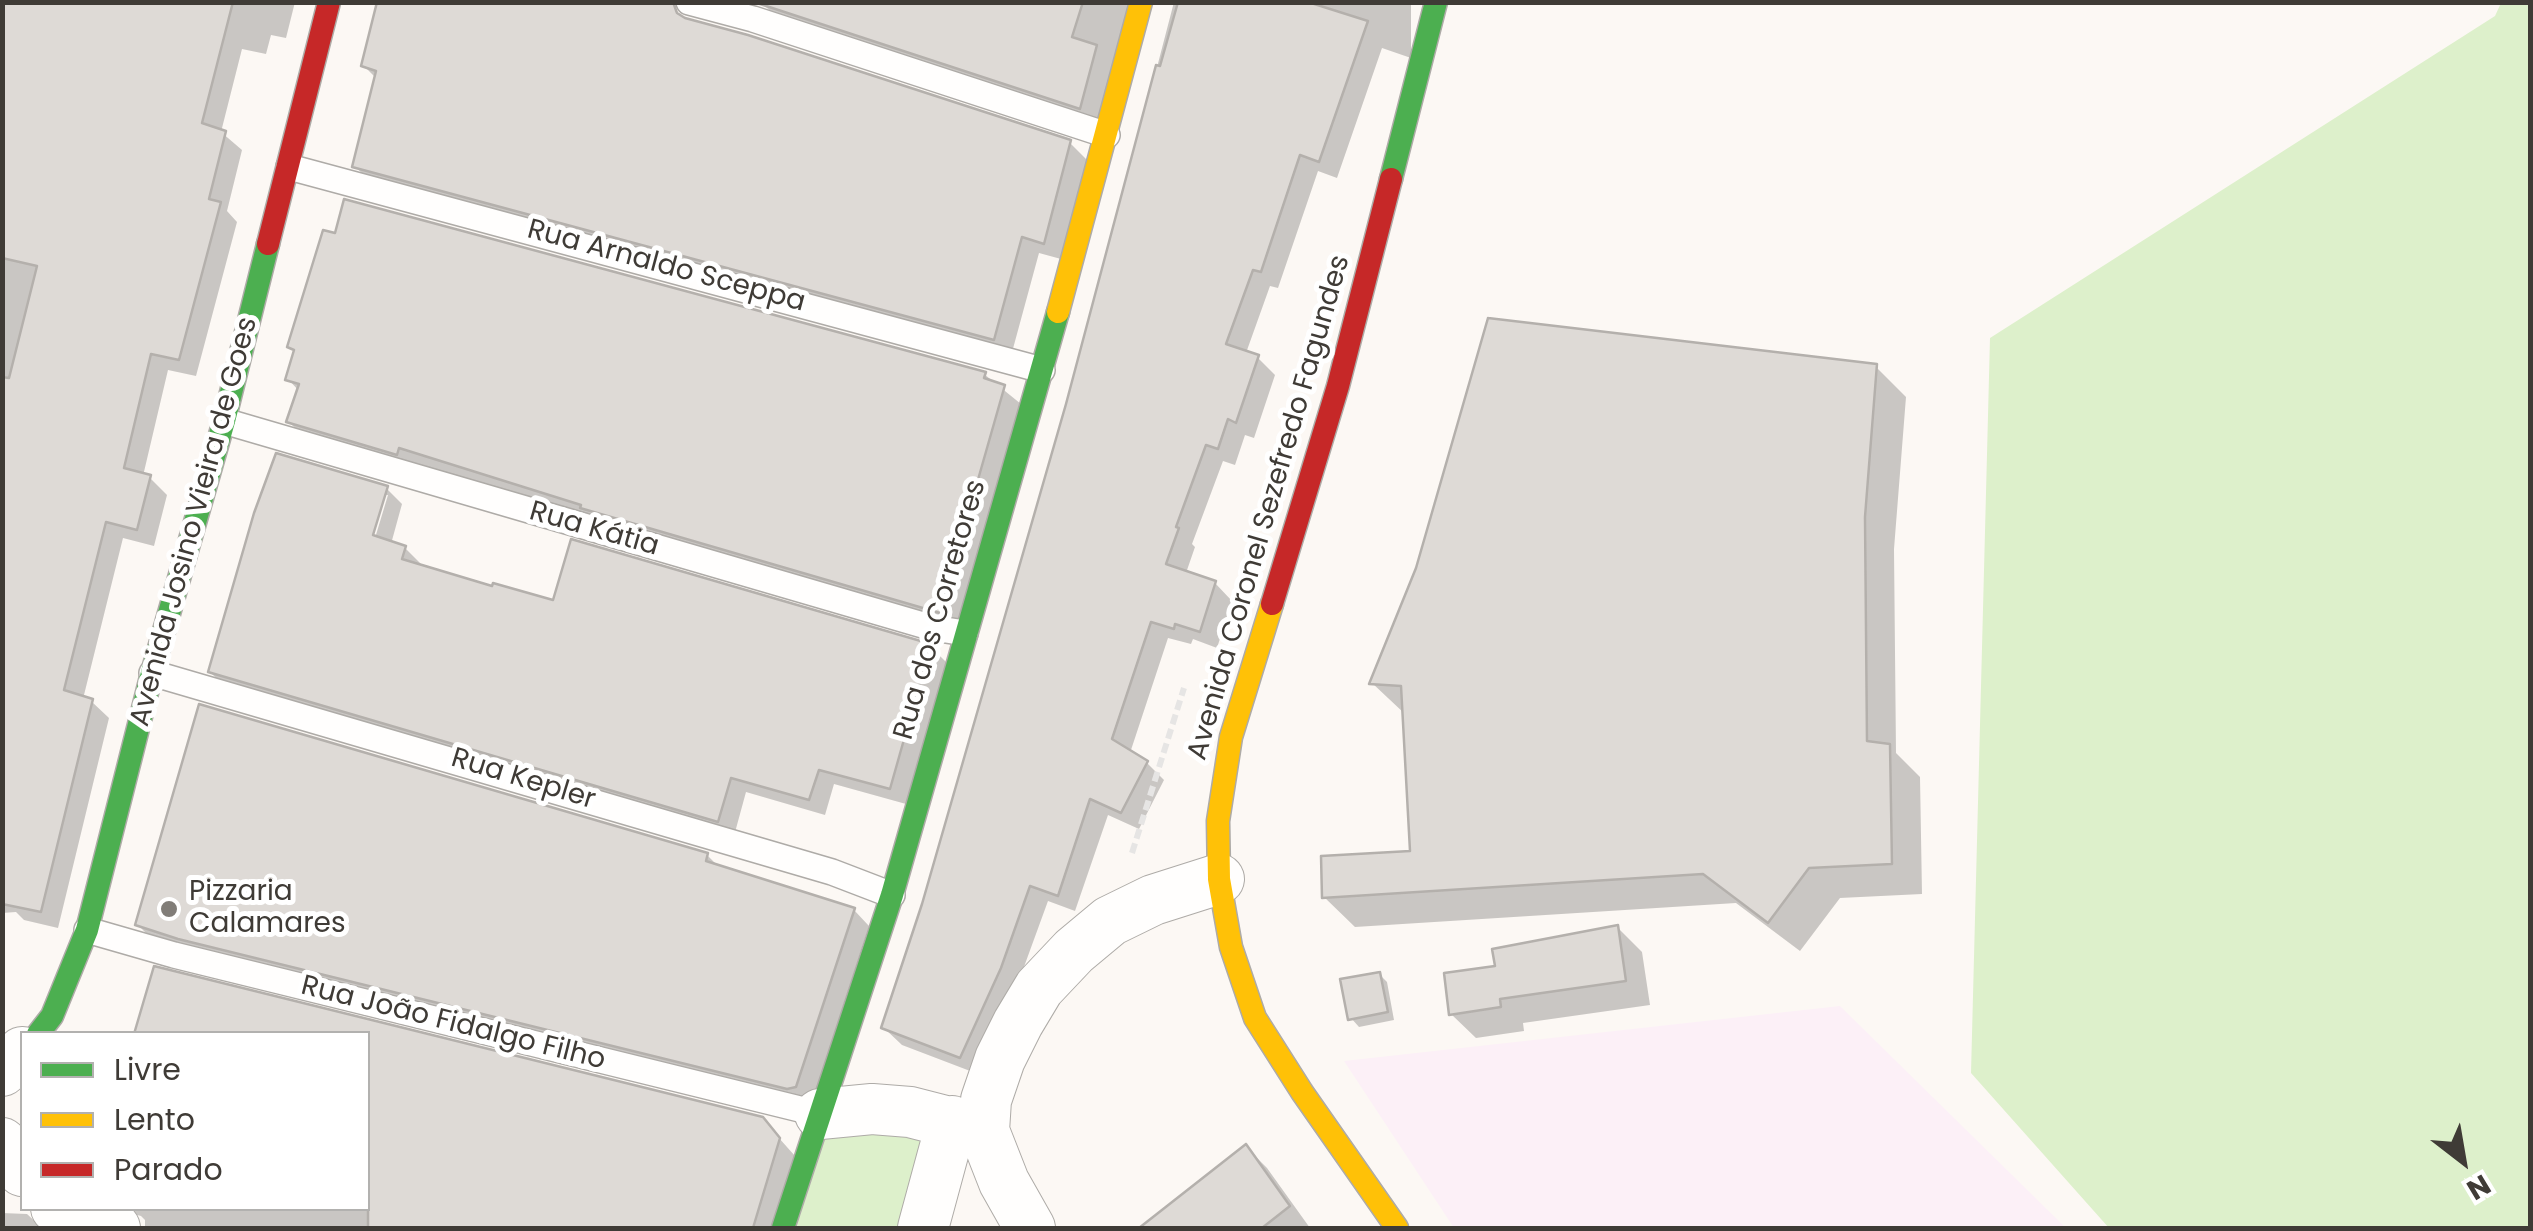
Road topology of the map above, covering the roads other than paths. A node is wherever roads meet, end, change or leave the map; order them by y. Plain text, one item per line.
1 (329, 2) edge
2 (690, 2) edge
3 (1141, 2) edge
4 (1436, 2) edge
5 (1107, 136) junction
6 (289, 166) junction
7 (1042, 370) junction
8 (224, 421) junction
9 (964, 634) junction
10 (152, 673) junction
11 (1219, 879) junction
12 (892, 895) junction
13 (86, 930) junction
14 (40, 1031) edge
15 (820, 1114) junction
16 (968, 1126) junction
17 (2, 1143) edge
18 (20, 1169) edge
19 (60, 1211) edge
20 (115, 1228) edge
21 (784, 1228) edge
22 (923, 1228) edge
23 (1030, 1228) edge
24 (1396, 1228) edge

1 - 6 street, Avenida Josino Vieira de Goes
2 - 5 lane
3 - 5 street, Rua dos Corretores
4 - 11 street, Avenida Coronel Sezefredo Fagundes
5 - 7 street, Rua dos Corretores
6 - 7 lane, Rua Arnaldo Sceppa
6 - 8 street, Avenida Josino Vieira de Goes
7 - 9 street, Rua dos Corretores
8 - 9 lane, Rua Kátia
8 - 10 street, Avenida Josino Vieira de Goes
9 - 12 street, Rua dos Corretores
10 - 12 lane, Rua Kepler
10 - 13 street, Avenida Josino Vieira de Goes
11 - 16 street
11 - 24 street, Avenida Coronel Sezefredo Fagundes
12 - 15 street, Rua dos Corretores
13 - 14 street, Avenida Josino Vieira de Goes
13 - 15 lane, Rua João Fidalgo Filho
15 - 16 street
15 - 21 street, Rua dos Corretores
16 - 22 street
16 - 23 street
17 - 18 street
19 - 20 street

